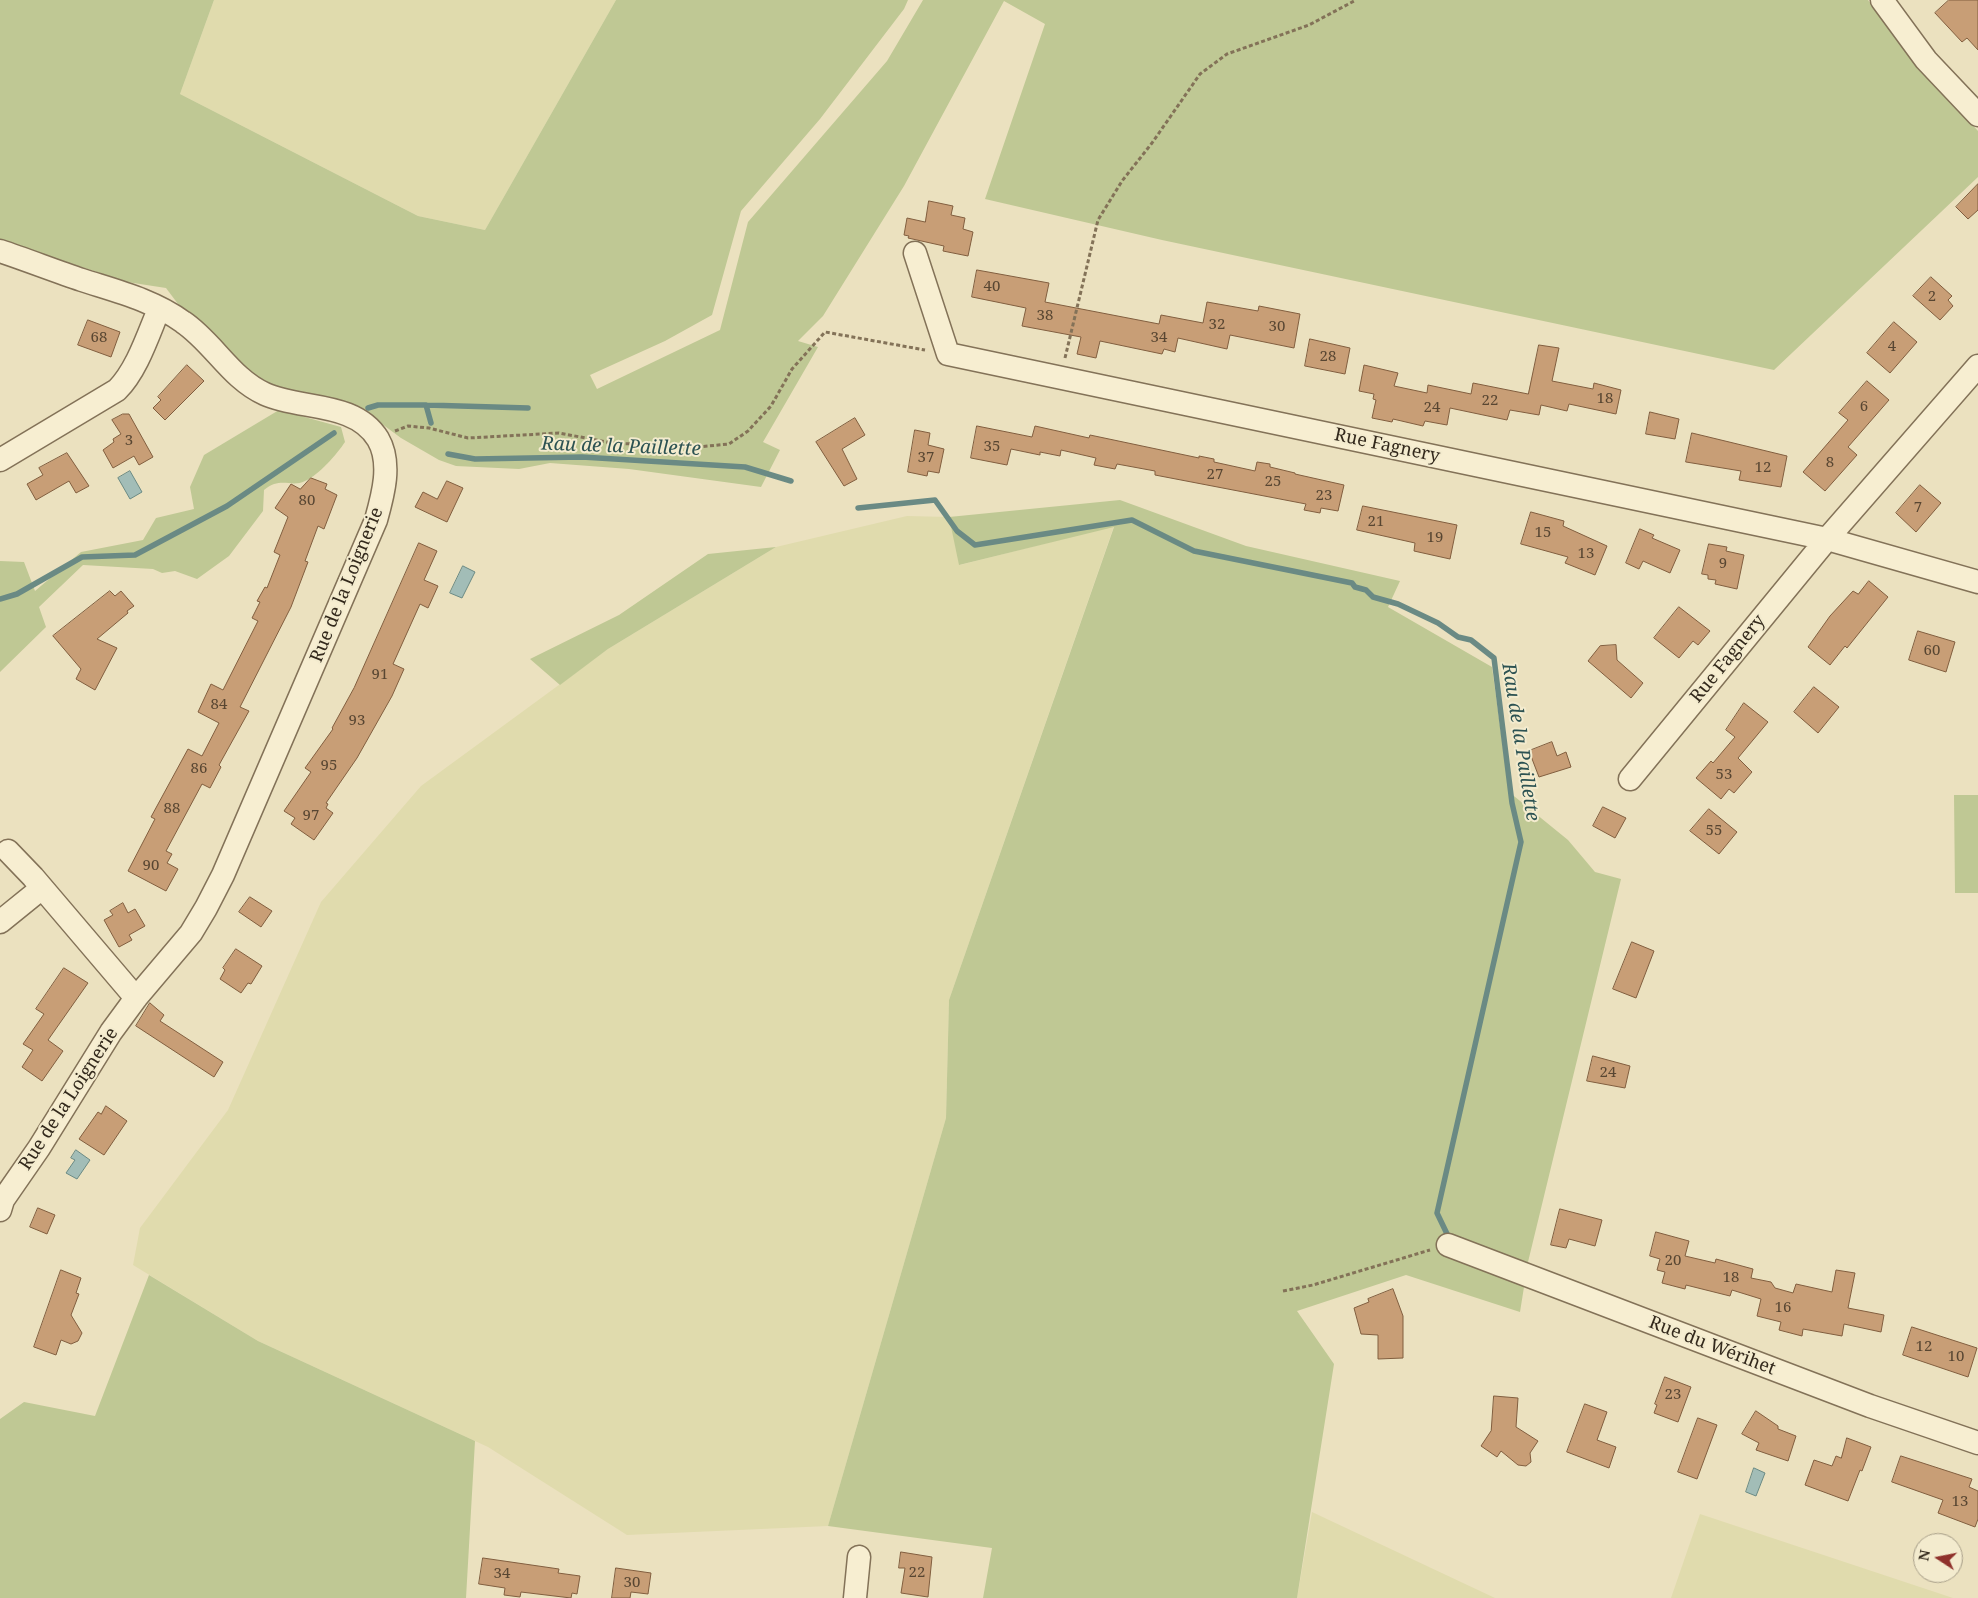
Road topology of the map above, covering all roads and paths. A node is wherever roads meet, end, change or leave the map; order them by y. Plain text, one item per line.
1 (1356, 0) edge
2 (1882, 0) edge
3 (1978, 115) edge
4 (0, 251) edge
5 (915, 253) dead end
6 (159, 309) junction
7 (948, 354) junction
8 (1978, 366) edge
9 (1060, 378) junction
10 (378, 439) junction
11 (0, 460) edge
12 (1827, 538) junction
13 (1978, 582) edge
14 (1630, 779) dead end
15 (8, 851) dead end
16 (42, 888) junction
17 (0, 922) edge
18 (136, 998) junction
19 (1, 1203) edge
20 (1448, 1245) joint
21 (1283, 1291) dead end
22 (1978, 1443) edge
23 (859, 1557) dead end
24 (855, 1598) edge

1 - 9 path
2 - 3 street
4 - 6 street, Rue de la Loignerie
5 - 7 street
6 - 10 street, Rue de la Loignerie
6 - 11 street
7 - 9 street, Rue Fagnery
7 - 10 path
8 - 12 street, Rue Fagnery
9 - 12 street, Rue Fagnery
10 - 18 street, Rue de la Loignerie
12 - 13 street, Rue Fagnery
12 - 14 street, Rue Fagnery
15 - 16 street
16 - 17 street
16 - 18 street
18 - 19 street, Rue de la Loignerie
20 - 21 path
20 - 22 street, Rue du Wérihet
23 - 24 street

